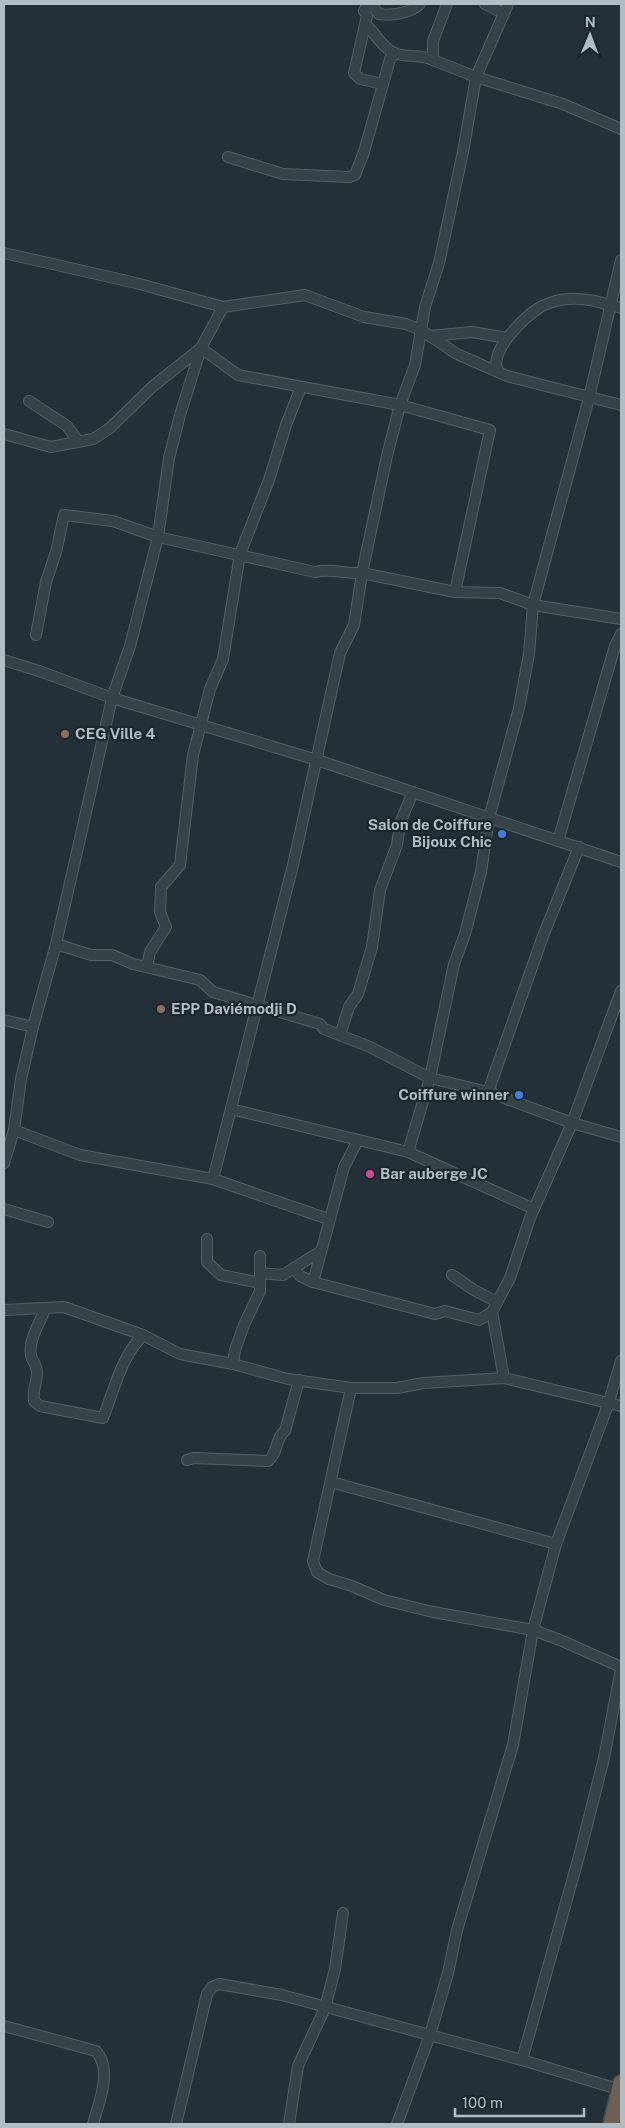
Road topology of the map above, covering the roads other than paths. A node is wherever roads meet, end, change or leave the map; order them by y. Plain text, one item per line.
1 (370, 4) edge
2 (420, 4) edge
3 (447, 4) edge
4 (485, 4) edge
5 (505, 8) edge
6 (379, 14) junction
7 (366, 20) junction
8 (395, 53) junction
9 (433, 60) junction
10 (476, 77) junction
11 (382, 84) junction
12 (621, 129) edge
13 (228, 157) dead end
14 (4, 253) edge
15 (621, 260) edge
16 (224, 307) junction
17 (616, 307) edge
18 (425, 333) junction
19 (508, 338) junction
20 (201, 348) junction
21 (498, 372) junction
22 (301, 386) junction
23 (589, 398) junction
24 (29, 401) dead end
25 (400, 405) junction
26 (621, 406) edge
27 (4, 434) edge
28 (78, 441) junction
29 (158, 537) junction
30 (240, 554) junction
31 (362, 573) junction
32 (455, 592) junction
33 (533, 605) junction
34 (621, 619) edge
35 (621, 634) edge
36 (36, 635) dead end
37 (4, 660) edge
38 (112, 698) junction
39 (202, 725) junction
40 (317, 760) junction
41 (413, 792) junction
42 (489, 818) junction
43 (558, 841) junction
44 (579, 848) junction
45 (621, 862) edge
46 (56, 944) junction
47 (147, 968) junction
48 (621, 992) edge
49 (258, 1006) junction
50 (4, 1020) edge
51 (33, 1027) junction
52 (340, 1035) junction
53 (430, 1078) junction
54 (488, 1092) junction
55 (231, 1109) junction
56 (572, 1123) junction
57 (14, 1130) junction
58 (621, 1137) edge
59 (358, 1140) junction
60 (408, 1152) junction
61 (4, 1163) edge
62 (213, 1179) junction
63 (4, 1209) edge
64 (534, 1209) junction
65 (328, 1219) junction
66 (48, 1222) dead end
67 (207, 1239) dead end
68 (320, 1251) junction
69 (260, 1256) dead end
70 (294, 1268) junction
71 (452, 1274) dead end
72 (260, 1278) junction
73 (313, 1282) junction
74 (497, 1302) junction
75 (4, 1310) edge
76 (45, 1310) junction
77 (492, 1312) junction
78 (143, 1335) junction
79 (621, 1361) edge
80 (234, 1364) junction
81 (504, 1378) junction
82 (299, 1380) junction
83 (351, 1388) junction
84 (608, 1403) junction
85 (621, 1406) edge
86 (187, 1460) dead end
87 (331, 1482) junction
88 (556, 1544) junction
89 (533, 1630) junction
90 (621, 1668) edge
91 (343, 1913) dead end
92 (325, 2008) junction
93 (4, 2026) edge
94 (430, 2035) junction
95 (522, 2060) junction
96 (621, 2088) edge
97 (94, 2124) edge
98 (176, 2124) edge
99 (288, 2124) edge
100 (397, 2124) edge
101 (611, 2124) edge

1 - 6 street
1 - 7 street
2 - 6 street
3 - 9 street
4 - 5 street
5 - 10 street
6 - 7 street
7 - 8 street
7 - 11 street
8 - 9 street
8 - 11 street
9 - 10 street
10 - 12 street
10 - 18 street
11 - 13 street
14 - 16 street
15 - 17 street
16 - 18 street
16 - 20 street
17 - 19 street
17 - 23 street
18 - 19 street
18 - 21 street
18 - 25 street
19 - 21 street
20 - 22 street
20 - 28 street
20 - 29 street
21 - 23 street
22 - 25 street
22 - 30 street
23 - 26 street
23 - 33 street
24 - 28 street
25 - 31 street
25 - 32 street
27 - 28 street
29 - 30 street
29 - 36 street
29 - 38 street
30 - 31 street
30 - 39 street
31 - 32 street
31 - 40 street
32 - 33 street
33 - 34 street
33 - 42 street
35 - 43 street
37 - 38 street
38 - 39 street
38 - 46 street
39 - 40 street
39 - 47 street
40 - 41 street
40 - 49 street
41 - 42 street
41 - 52 street
42 - 43 street
42 - 53 street
43 - 44 street
44 - 45 street
44 - 54 street
46 - 47 street
46 - 51 street
47 - 49 street
48 - 56 street
49 - 52 street
49 - 55 street
50 - 51 street
51 - 57 street
52 - 53 street
53 - 54 street
53 - 60 street
54 - 56 street
55 - 59 street
55 - 62 street
56 - 58 street
56 - 64 street
57 - 61 street
57 - 62 street
59 - 60 street
59 - 65 street
60 - 64 street
62 - 65 street
63 - 66 street
64 - 74 street
65 - 68 street
67 - 72 street
68 - 70 street
68 - 73 street
69 - 72 street
70 - 72 street
70 - 73 street
71 - 74 street
72 - 80 street
73 - 77 street
74 - 77 street
75 - 76 street
76 - 78 street
76 - 78 street
77 - 81 street
78 - 80 street
79 - 84 street
80 - 82 street
81 - 83 street
81 - 84 street
82 - 83 street
82 - 86 street
83 - 87 street
84 - 85 street
84 - 88 street
87 - 88 street
87 - 89 street
88 - 89 street
89 - 90 street
89 - 94 street
90 - 95 street
91 - 92 street
92 - 94 street
92 - 98 street
92 - 99 street
93 - 97 street
94 - 95 street
94 - 100 street
95 - 96 street
96 - 101 highway

